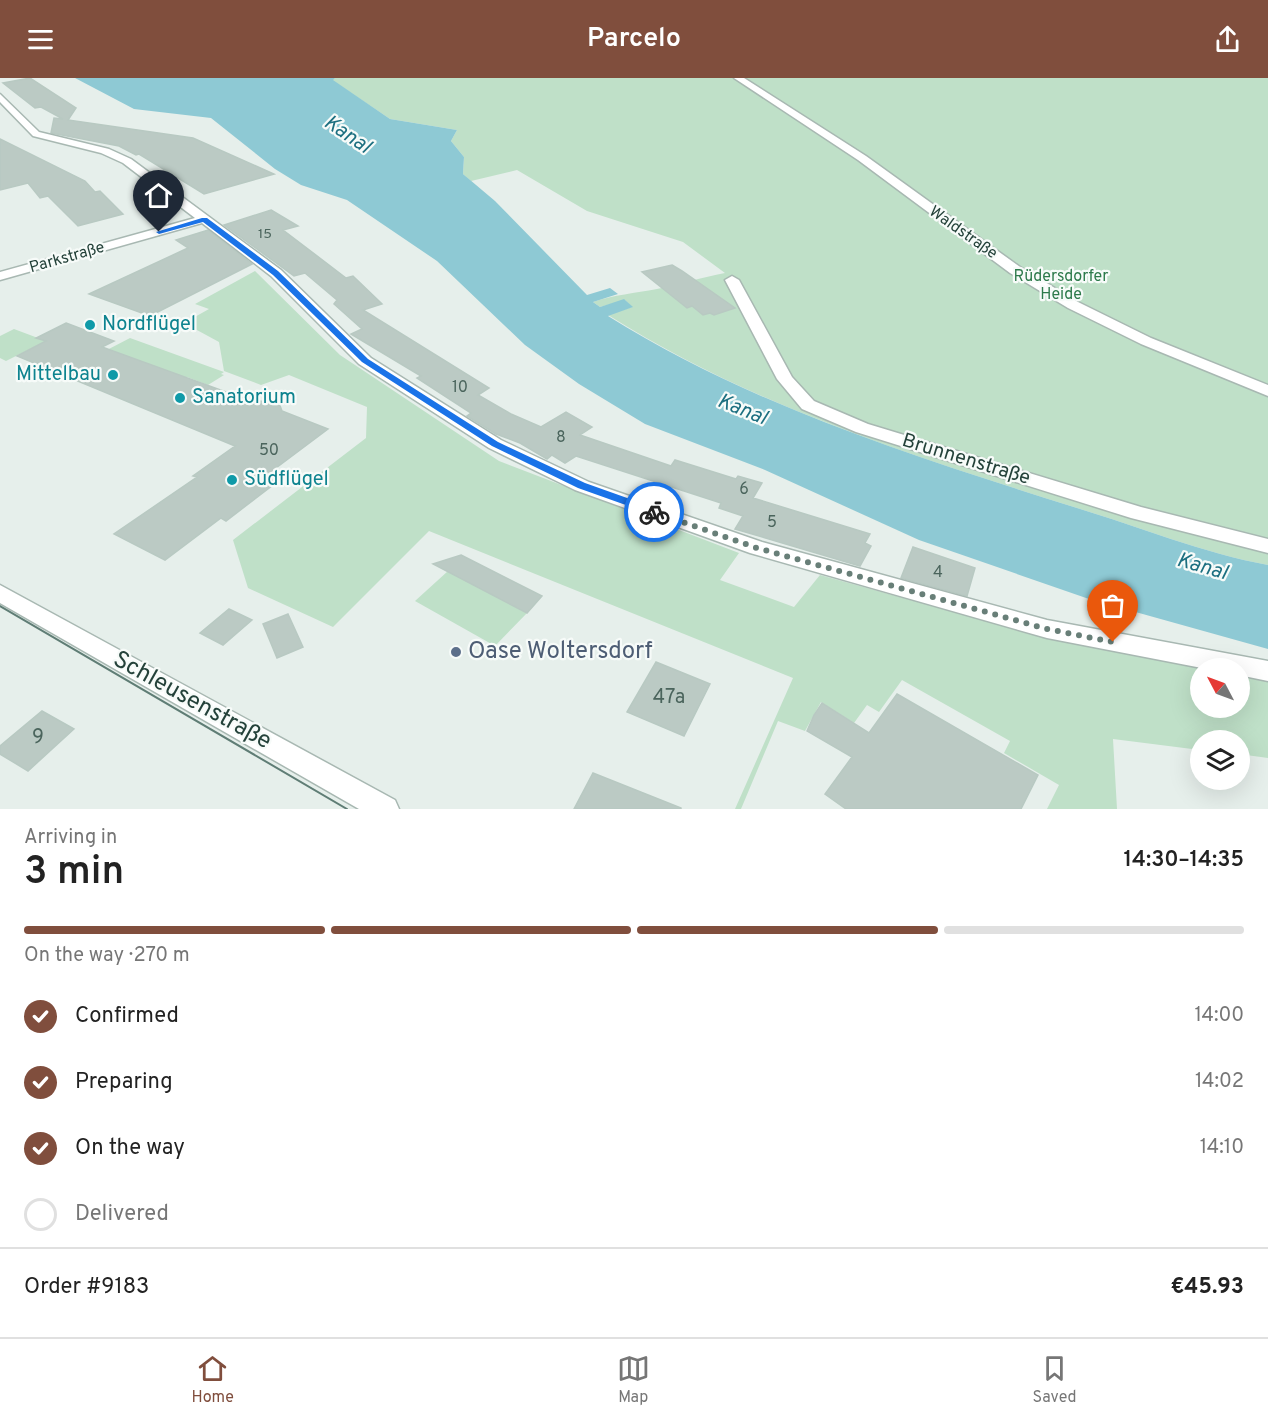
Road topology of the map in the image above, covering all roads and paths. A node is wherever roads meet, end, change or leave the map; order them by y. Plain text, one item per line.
1 (738, 78) edge
2 (0, 97) edge
3 (204, 219) junction
4 (0, 276) edge
5 (732, 280) dead end
6 (1268, 391) edge
7 (1268, 546) edge
8 (3, 598) edge
9 (1268, 671) edge
10 (385, 809) edge

1 - 6 street, Waldstraße
2 - 3 street
3 - 4 street, Parkstraße
3 - 9 street
5 - 7 street, Brunnenstraße
8 - 10 street, Schleusenstraße

